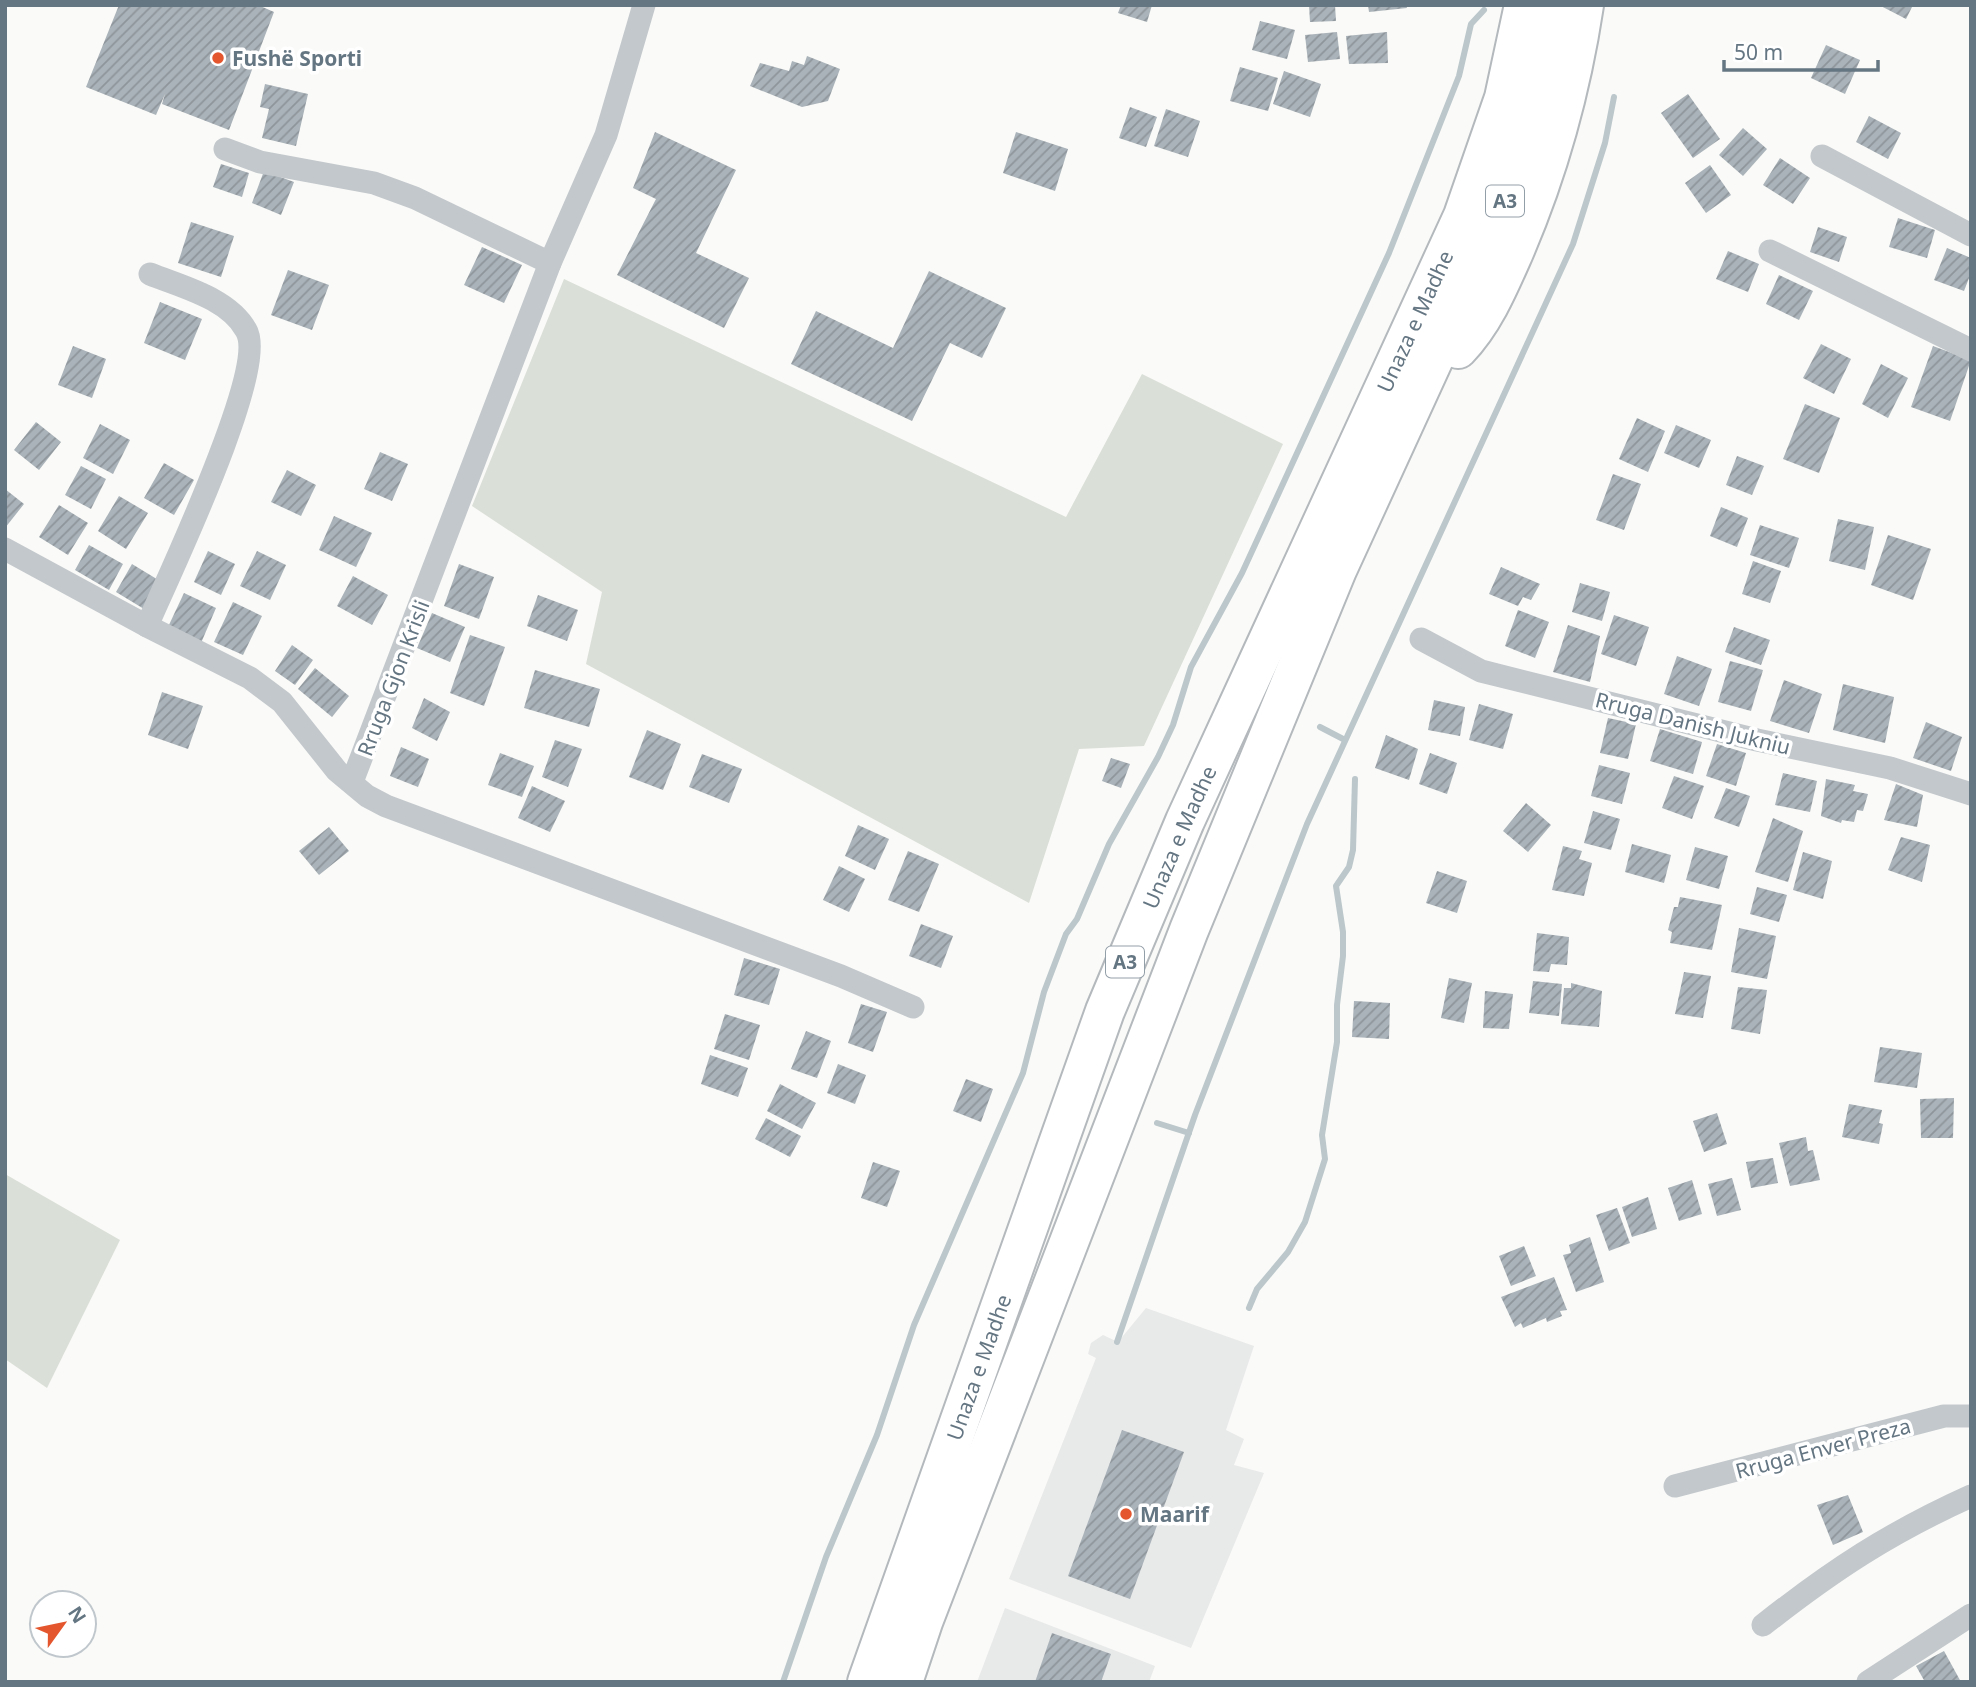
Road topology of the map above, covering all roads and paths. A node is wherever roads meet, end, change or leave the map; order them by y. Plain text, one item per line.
1 (644, 5) edge
2 (1501, 5) edge
3 (1524, 5) edge
4 (1557, 5) edge
5 (1584, 5) edge
6 (225, 149) dead end
7 (1822, 156) dead end
8 (1971, 235) edge
9 (1770, 251) dead end
10 (550, 262) junction
11 (1440, 265) junction
12 (150, 274) dead end
13 (1971, 350) edge
14 (1423, 386) junction
15 (5, 549) edge
16 (147, 626) junction
17 (1421, 639) dead end
18 (352, 782) junction
19 (1971, 794) edge
20 (913, 1007) dead end
21 (1971, 1416) edge
22 (1675, 1486) dead end
23 (1971, 1496) edge
24 (1971, 1615) edge
25 (1763, 1625) dead end
26 (867, 1682) edge
27 (903, 1682) edge
28 (1868, 1682) edge

1 - 10 street, Rruga Gjon Krisli
2 - 11 highway
3 - 11 highway, Unaza e Madhe / A3
4 - 14 highway, Unaza e Madhe / A3
5 - 14 highway
6 - 10 street
7 - 8 street
9 - 13 street
10 - 18 street, Rruga Gjon Krisli
11 - 26 highway, Unaza e Madhe / A3
12 - 16 street
14 - 27 highway, Unaza e Madhe / A3
15 - 16 street
16 - 18 street
17 - 19 street, Rruga Danish Jukniu
18 - 20 street, Rruga Gjon Krisli
21 - 22 street, Rruga Enver Preza
23 - 25 street
24 - 28 street

